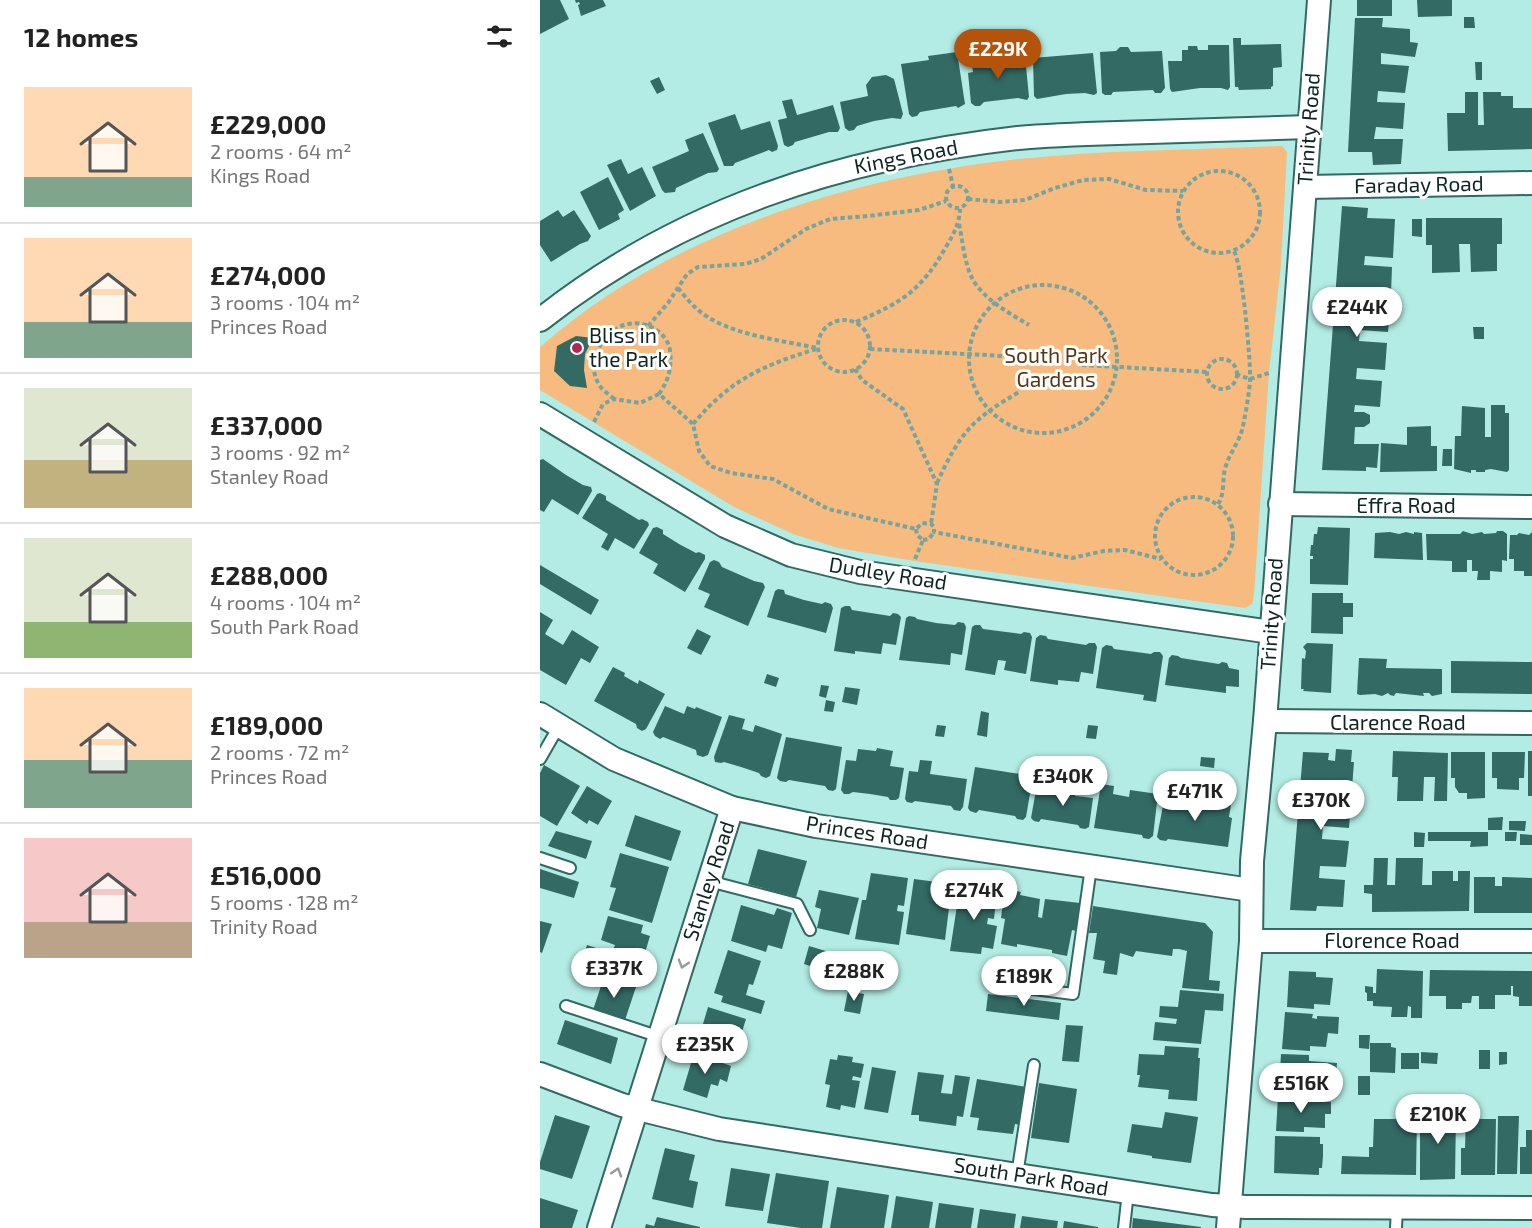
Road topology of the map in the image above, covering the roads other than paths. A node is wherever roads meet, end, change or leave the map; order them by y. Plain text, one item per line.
1 (1319, 0) edge
2 (1309, 127) junction
3 (1532, 183) edge
4 (1306, 187) junction
5 (540, 320) edge
6 (540, 414) edge
7 (1280, 504) junction
8 (1532, 507) edge
9 (1271, 633) junction
10 (540, 714) edge
11 (1265, 721) junction
12 (1532, 723) edge
13 (559, 726) junction
14 (540, 759) edge
15 (732, 808) junction
16 (540, 858) edge
17 (1091, 867) junction
18 (570, 868) dead end
19 (709, 881) junction
20 (1251, 890) junction
21 (810, 930) dead end
22 (1251, 941) junction
23 (1532, 942) edge
24 (996, 984) dead end
25 (566, 1006) dead end
26 (660, 1037) junction
27 (1034, 1065) dead end
28 (540, 1074) edge
29 (637, 1109) junction
30 (1017, 1175) junction
31 (1128, 1192) junction
32 (1532, 1208) edge
33 (1229, 1217) edge
34 (1396, 1218) edge
35 (599, 1228) edge
36 (1124, 1228) edge

1 - 2 street, Trinity Road
2 - 4 street, Trinity Road
2 - 5 street, Kings Road
3 - 4 street, Faraday Road
4 - 7 street, Trinity Road
6 - 9 street, Dudley Road
7 - 8 street, Effra Road
7 - 9 street, Trinity Road
9 - 11 street, Trinity Road
10 - 13 street, Princes Road
11 - 12 street, Clarence Road
11 - 20 street, Trinity Road
13 - 14 lane
13 - 15 street, Princes Road
15 - 17 street, Princes Road
15 - 19 street, Stanley Road
16 - 18 lane
17 - 20 street, Princes Road
17 - 24 lane
19 - 21 lane
19 -> 26 street, Stanley Road
20 - 22 street, Trinity Road
22 - 23 street, Florence Road
22 - 33 street, Trinity Road
25 - 26 lane
26 - 29 street, Stanley Road
27 - 30 lane
28 - 29 street, South Park Road
29 - 30 street, South Park Road
35 -> 29 street, Stanley Road
30 - 31 street, South Park Road
31 - 33 street, South Park Road
31 - 36 lane
32 - 34 street, South Park Road
33 - 34 street, South Park Road

